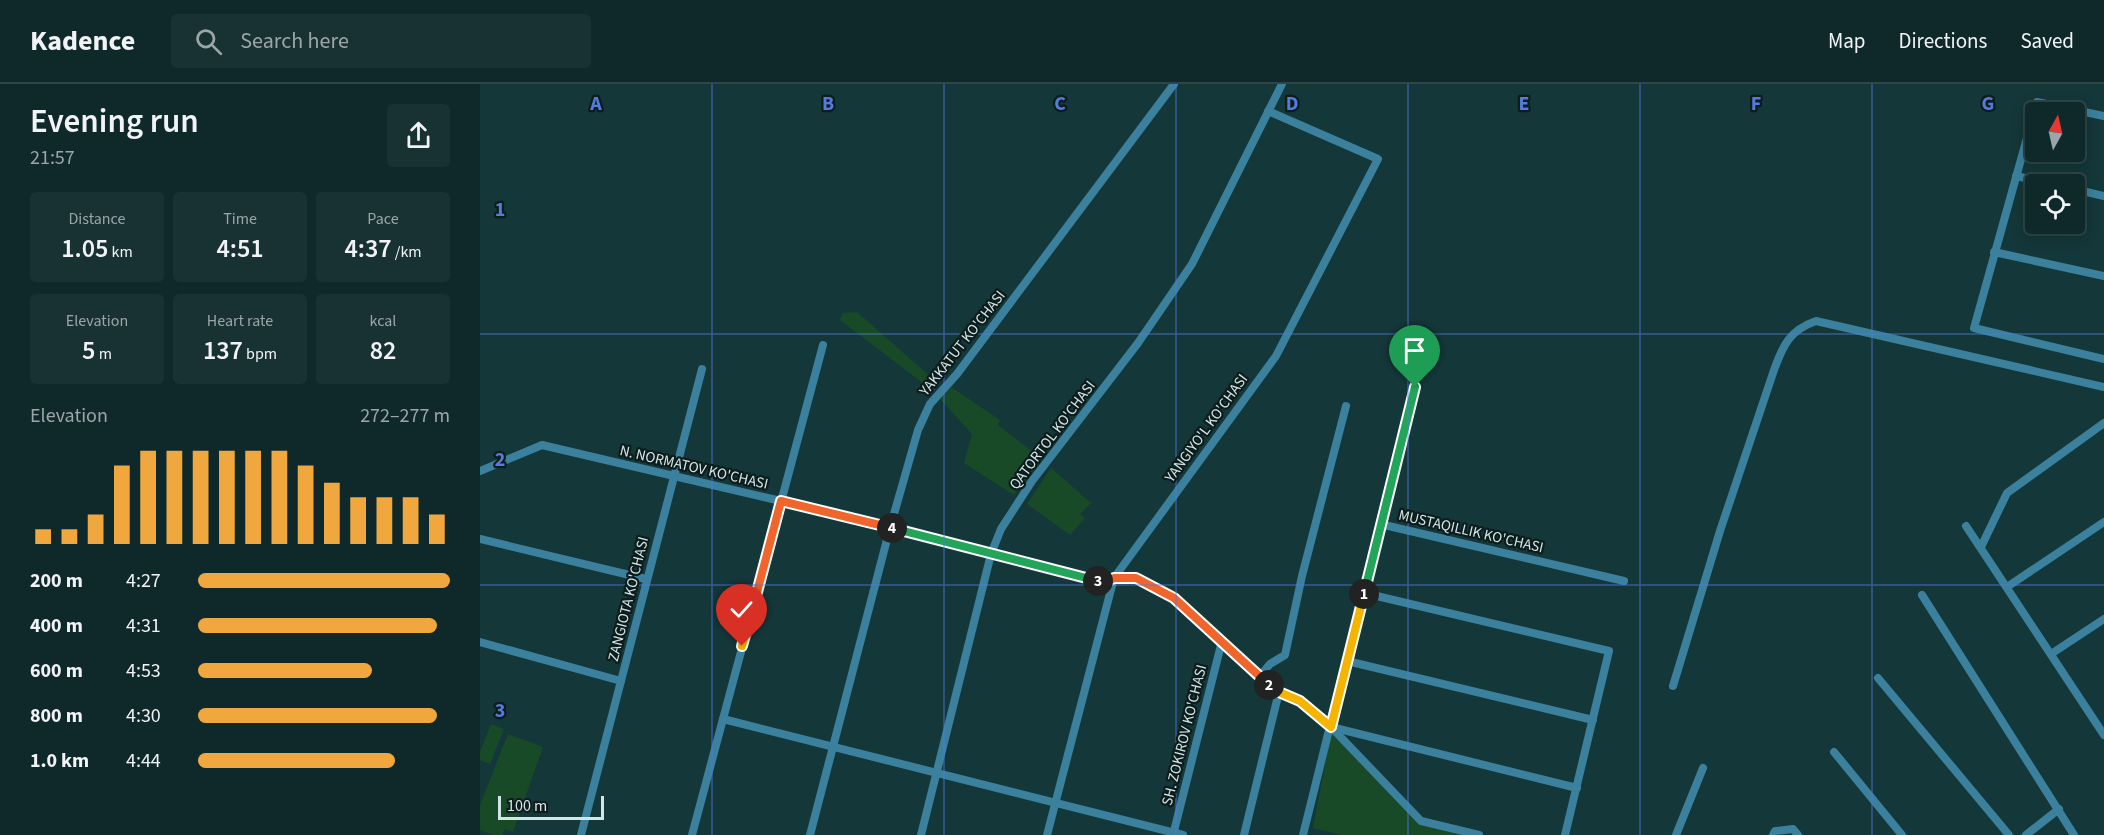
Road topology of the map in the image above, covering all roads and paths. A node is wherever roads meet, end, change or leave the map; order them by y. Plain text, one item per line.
1 (1174, 84) edge
2 (1282, 84) edge
3 (1268, 111) junction
4 (2104, 116) edge
5 (2016, 176) junction
6 (2025, 178) edge
7 (2085, 192) edge
8 (2104, 196) edge
9 (1994, 252) junction
10 (2104, 276) edge
11 (823, 345) dead end
12 (2104, 359) edge
13 (702, 369) dead end
14 (1415, 387) dead end
15 (2104, 387) edge
16 (1346, 406) dead end
17 (2104, 423) edge
18 (480, 471) edge
19 (674, 476) junction
20 (781, 501) junction
21 (2104, 522) edge
22 (1380, 524) junction
23 (1966, 526) dead end
24 (890, 528) junction
25 (480, 539) edge
26 (1981, 547) junction
27 (991, 554) junction
28 (1114, 578) junction
29 (646, 579) junction
30 (1624, 581) dead end
31 (2007, 587) junction
32 (1364, 593) junction
33 (1922, 595) dead end
34 (2104, 619) edge
35 (1222, 641) junction
36 (480, 642) edge
37 (2051, 654) junction
38 (1347, 661) junction
39 (1259, 677) junction
40 (1878, 678) dead end
41 (621, 681) junction
42 (1672, 686) dead end
43 (1279, 692) junction
44 (723, 719) junction
45 (1593, 720) junction
46 (2100, 721) edge
47 (1331, 727) junction
48 (2104, 735) edge
49 (834, 747) junction
50 (1834, 752) dead end
51 (1703, 768) dead end
52 (937, 774) junction
53 (1577, 788) junction
54 (1056, 803) junction
55 (2060, 809) junction
56 (1173, 834) edge
57 (580, 835) edge
58 (692, 835) edge
59 (810, 835) edge
60 (921, 835) edge
61 (1047, 835) edge
62 (1183, 835) edge
63 (1244, 835) edge
64 (1303, 835) edge
65 (1479, 835) edge
66 (1565, 835) edge
67 (1676, 835) edge
68 (1773, 835) edge
69 (1798, 835) edge
70 (1902, 835) edge
71 (2009, 835) edge
72 (2026, 835) edge
73 (2074, 835) edge

1 - 24 street, YAKKATUT KO'CHASI
2 - 3 street, QATORTOL KO'CHASI
3 - 27 street, QATORTOL KO'CHASI
3 - 28 street, YANGIYO'L KO'CHASI
4 - 5 street
5 - 6 street
5 - 9 street
7 - 8 street
9 - 10 street
9 - 12 street
11 - 20 street
13 - 19 street, ZANGIOTA KO'CHASI
14 - 22 street
15 - 42 street
16 - 39 street
17 - 26 street
18 - 19 street, N. NORMATOV KO'CHASI
19 - 20 street, N. NORMATOV KO'CHASI
19 - 29 street, ZANGIOTA KO'CHASI
20 - 24 street, N. NORMATOV KO'CHASI
20 - 44 street
21 - 31 street
22 - 30 street, MUSTAQILLIK KO'CHASI
22 - 32 street, MUSTAQILLIK KO'CHASI
23 - 26 street
24 - 27 street, N. NORMATOV KO'CHASI
24 - 49 street, YAKKATUT KO'CHASI
25 - 29 street
26 - 31 street
27 - 28 street, N. NORMATOV KO'CHASI
27 - 52 street, QATORTOL KO'CHASI
28 - 35 street
28 - 54 street, YANGIYO'L KO'CHASI
29 - 41 street, ZANGIOTA KO'CHASI
31 - 37 street
32 - 38 street, MUSTAQILLIK KO'CHASI
32 - 45 street
33 - 55 street
34 - 37 street
35 - 39 street
35 - 56 street, SH. ZOKIROV KO'CHASI
36 - 41 street
37 - 46 street
38 - 45 street
38 - 47 street, MUSTAQILLIK KO'CHASI
39 - 43 street
40 - 71 street
41 - 57 street, ZANGIOTA KO'CHASI
43 - 47 street
43 - 63 street
44 - 49 street
44 - 58 street
45 - 53 street
46 - 48 street
47 - 53 street
47 - 64 street, MUSTAQILLIK KO'CHASI
47 - 65 street
49 - 52 street
49 - 59 street, YAKKATUT KO'CHASI
50 - 70 street
51 - 67 street
52 - 54 street
52 - 60 street, QATORTOL KO'CHASI
53 - 66 street
54 - 56 street
54 - 61 street, YANGIYO'L KO'CHASI
55 - 72 street
55 - 73 street
56 - 62 street
68 - 69 street

